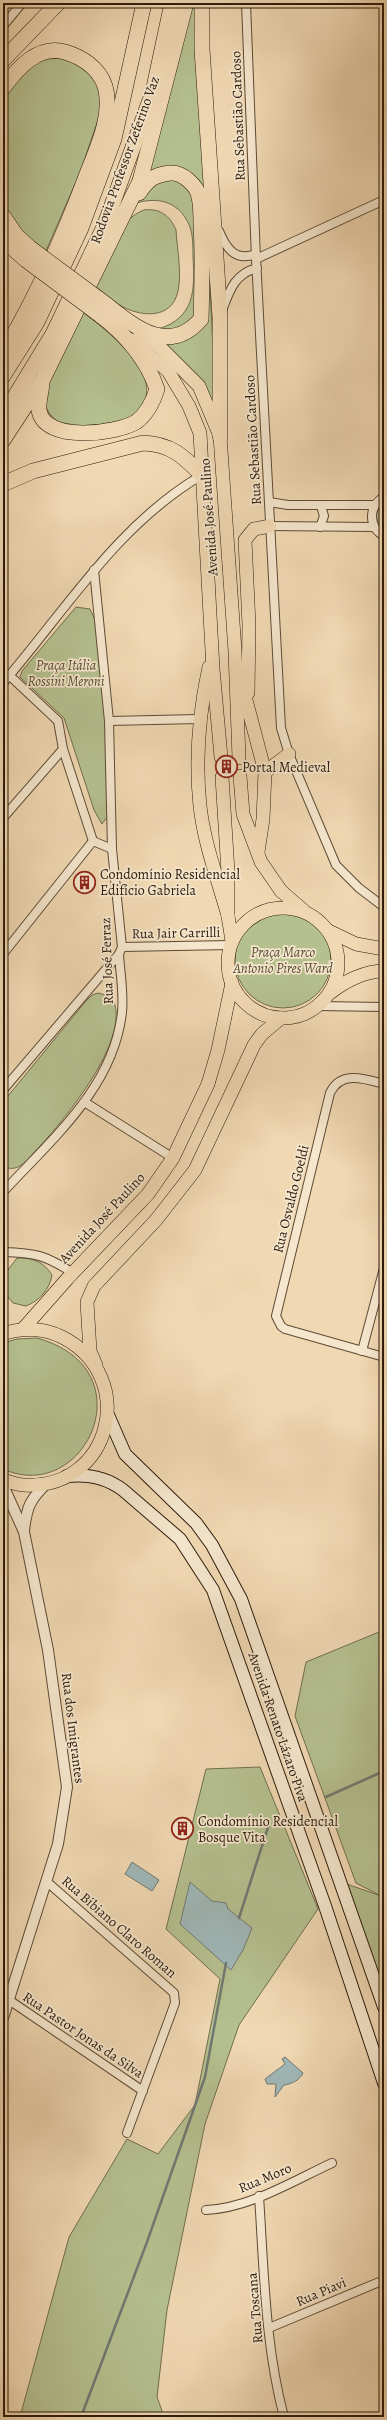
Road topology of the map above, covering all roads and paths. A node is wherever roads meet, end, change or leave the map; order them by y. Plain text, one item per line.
1 (22, 3) edge
2 (58, 3) edge
3 (144, 3) edge
4 (172, 3) edge
5 (186, 3) edge
6 (202, 3) edge
7 (246, 3) edge
8 (3, 26) edge
9 (3, 60) edge
10 (3, 88) edge
11 (384, 200) edge
12 (3, 216) edge
13 (119, 223) junction
14 (215, 223) junction
15 (3, 240) edge
16 (28, 254) junction
17 (256, 256) junction
18 (257, 268) junction
19 (111, 316) junction
20 (220, 317) junction
21 (3, 353) edge
22 (3, 376) edge
23 (43, 379) junction
24 (3, 416) edge
25 (220, 436) junction
26 (3, 440) edge
27 (202, 475) junction
28 (3, 484) edge
29 (384, 497) edge
30 (269, 502) junction
31 (375, 505) junction
32 (321, 506) junction
33 (270, 526) junction
34 (320, 527) junction
35 (374, 527) junction
36 (383, 537) edge
37 (94, 570) junction
38 (212, 650) junction
39 (235, 651) junction
40 (9, 675) junction
41 (3, 682) edge
42 (248, 713) junction
43 (199, 719) junction
44 (109, 721) junction
45 (63, 749) junction
46 (289, 754) junction
47 (221, 757) tunnel mouth
48 (239, 758) dead end
49 (265, 772) junction
50 (222, 776) tunnel mouth
51 (240, 776) dead end
52 (3, 818) edge
53 (93, 841) junction
54 (112, 849) junction
55 (258, 852) junction
56 (384, 907) edge
57 (307, 913) junction
58 (228, 916) junction
59 (329, 931) junction
60 (231, 943) junction
61 (381, 946) edge
62 (120, 950) junction
63 (3, 954) edge
64 (384, 971) edge
65 (232, 983) junction
66 (329, 994) junction
67 (318, 1006) junction
68 (384, 1007) edge
69 (281, 1018) junction
70 (384, 1084) edge
71 (3, 1090) edge
72 (86, 1103) junction
73 (173, 1158) junction
74 (3, 1192) edge
75 (3, 1252) edge
76 (384, 1268) edge
77 (73, 1272) junction
78 (23, 1329) junction
79 (3, 1334) edge
80 (362, 1351) junction
81 (384, 1357) edge
82 (96, 1365) junction
83 (108, 1415) junction
84 (67, 1476) junction
85 (3, 1480) edge
86 (46, 1484) junction
87 (3, 1485) edge
88 (24, 1532) junction
89 (46, 1881) junction
90 (9, 2000) junction
91 (384, 2007) edge
92 (3, 2018) edge
93 (384, 2083) edge
94 (142, 2091) junction
95 (127, 2133) dead end
96 (332, 2163) dead end
97 (259, 2196) junction
98 (206, 2210) dead end
99 (384, 2280) edge
100 (269, 2328) junction
101 (284, 2417) edge

1 - 8 street
2 - 9 highway
3 - 22 highway, Rodovia Professor Zeferino Vaz
4 - 24 highway, Rodovia Professor Zeferino Vaz
5 - 13 highway
6 - 14 highway
7 - 17 street, Rua Sebastião Cardoso
10 - 21 highway
11 - 17 street
12 - 16 highway
13 - 19 highway
13 - 23 highway
14 - 17 street
14 - 20 highway
15 - 16 highway
16 - 19 highway, bridge
17 - 18 street, Rua Sebastião Cardoso
18 - 20 street
18 - 30 street, Rua Sebastião Cardoso
19 - 23 highway
19 - 25 main road, Avenida José Paulino
19 - 27 main road, Avenida José Paulino
20 - 25 highway
23 - 26 highway
25 - 39 main road, Avenida José Paulino
27 - 28 highway
27 - 37 street
27 - 38 main road, Avenida José Paulino
29 - 31 street
30 - 32 street
30 - 33 street, Rua Sebastião Cardoso
31 - 32 street
31 - 35 street
32 - 34 street
33 - 34 street
33 - 42 main road
33 - 46 street, Rua Sebastião Cardoso
34 - 35 street
35 - 36 street
37 - 40 street
37 - 44 street, Rua José Ferraz
38 - 43 main road
38 - 47 main road, Avenida José Paulino
39 - 42 main road
39 - 48 main road, Avenida José Paulino
40 - 41 street
40 - 45 street
42 - 49 main road
43 - 44 street
43 - 58 main road
44 - 54 street, Rua José Ferraz
45 - 52 street
45 - 53 street
46 - 49 main road
46 - 56 street, Rua Sebastião Cardoso
49 - 55 main road
50 - 58 main road
51 - 55 main road
53 - 54 street
53 - 63 street
54 - 62 street, Rua José Ferraz
55 - 57 main road
57 - 59 main road
57 - 60 main road
58 - 60 main road
59 - 61 main road
59 - 66 main road
60 - 62 street, Rua Jair Carrilli
60 - 65 main road
62 - 71 street
62 - 72 street, Rua José Ferraz
64 - 66 main road
65 - 69 main road
65 - 73 main road, Avenida José Paulino
66 - 67 main road
67 - 68 street
67 - 69 main road
69 - 82 main road
70 - 80 street, Rua Osvaldo Goeldi
72 - 73 street
72 - 74 street, Rua José Ferraz
73 - 77 main road, Avenida José Paulino
75 - 77 street
76 - 80 street
77 - 78 main road, Avenida José Paulino
78 - 79 main road
78 - 82 main road
80 - 81 street
82 - 83 main road
83 - 84 main road
83 - 91 main road, Avenida Renato Lázaro Piva
84 - 86 main road
84 - 93 main road, Avenida Renato Lázaro Piva
85 - 86 main road
86 - 88 street, Rua dos Imigrantes
87 - 88 street, Rua dos Imigrantes
88 - 89 street, Rua dos Imigrantes
89 - 90 street, Rua dos Imigrantes
89 - 94 street, Rua Bibiano Claro Roman
90 - 92 street, Rua dos Imigrantes
90 - 94 street, Rua Pastor Jonas da Silva
94 - 95 street
96 - 97 street, Rua Moro
97 - 98 street, Rua Moro
97 - 100 street, Rua Toscana
99 - 100 street, Rua Piavi
100 - 101 street, Rua Toscana

